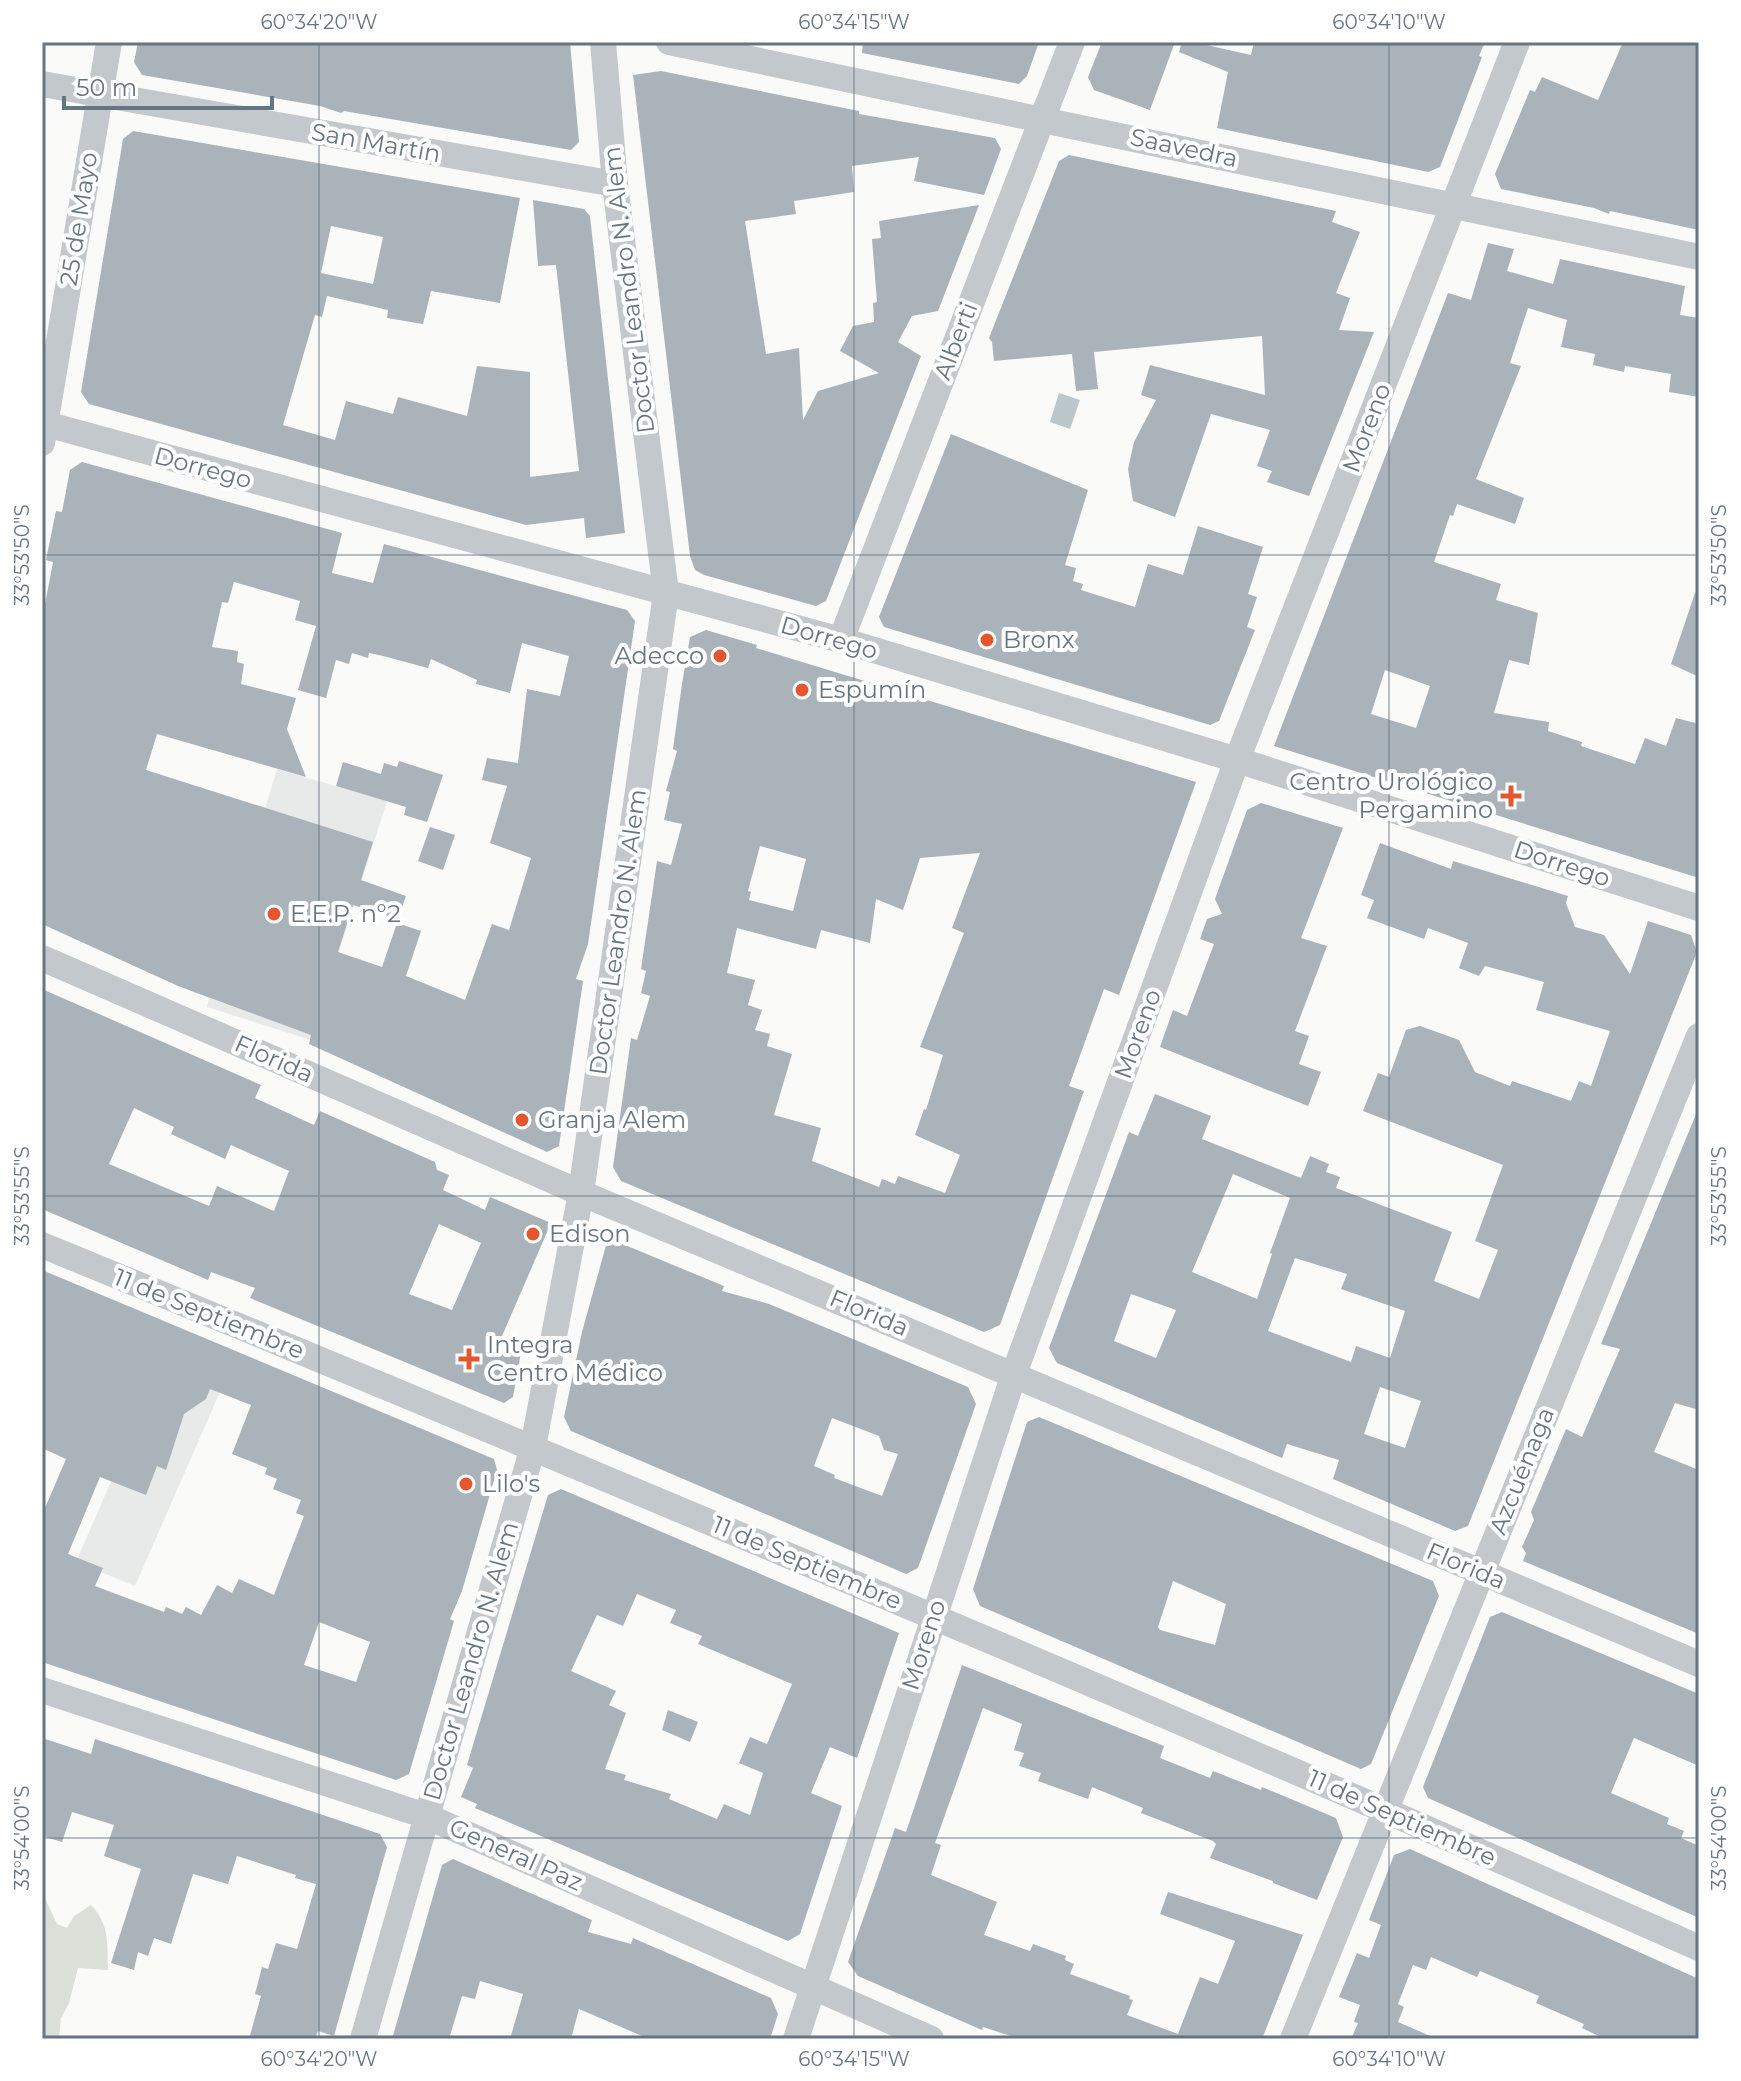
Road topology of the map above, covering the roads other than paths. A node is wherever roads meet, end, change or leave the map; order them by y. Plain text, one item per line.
1 (109, 42) edge
2 (603, 42) edge
3 (669, 42) edge
4 (1072, 42) edge
5 (1517, 42) edge
6 (42, 84) edge
7 (100, 95) junction
8 (1042, 118) junction
9 (615, 184) junction
10 (1454, 204) junction
11 (1699, 257) edge
12 (43, 430) edge
13 (666, 593) junction
14 (841, 640) junction
15 (1237, 760) junction
16 (1699, 908) edge
17 (42, 958) edge
18 (1699, 1036) edge
19 (581, 1193) junction
20 (42, 1245) edge
21 (1014, 1374) junction
22 (533, 1447) junction
23 (1480, 1572) junction
24 (933, 1617) junction
25 (1699, 1664) edge
26 (42, 1690) edge
27 (1384, 1809) junction
28 (426, 1816) junction
29 (1699, 1948) edge
30 (812, 1988) junction
31 (363, 2039) edge
32 (796, 2039) edge
33 (931, 2039) edge
34 (1293, 2039) edge

1 - 7 street, 25 de Mayo
2 - 9 street, Doctor Leandro N. Alem
3 - 8 street, Saavedra
4 - 8 street, Alberti
5 - 10 street, Moreno
6 - 7 street, San Martín
7 - 9 street, San Martín
7 - 12 street, 25 de Mayo
8 - 10 street, Saavedra
8 - 14 street, Alberti
9 - 13 street, Doctor Leandro N. Alem
10 - 11 street, Saavedra
10 - 15 street, Moreno
12 - 13 street, Dorrego
13 - 14 street, Dorrego
13 - 19 street, Doctor Leandro N. Alem
14 - 15 street, Dorrego
15 - 16 street, Dorrego
15 - 21 street, Moreno
17 - 19 street, Florida
18 - 23 street, Azcuénaga
19 - 21 street, Florida
19 - 22 street, Doctor Leandro N. Alem
20 - 22 street, 11 de Septiembre
21 - 23 street, Florida
21 - 24 street, Moreno
22 - 24 street, 11 de Septiembre
22 - 28 street, Doctor Leandro N. Alem
23 - 25 street, Florida
23 - 27 street, Azcuénaga
24 - 27 street, 11 de Septiembre
24 - 30 street, Moreno
26 - 28 street, General Paz
27 - 29 street, 11 de Septiembre
27 - 34 street, Azcuénaga
28 - 30 street, General Paz
28 - 31 street, Doctor Leandro N. Alem
30 - 32 street, Moreno
30 - 33 street, General Paz

